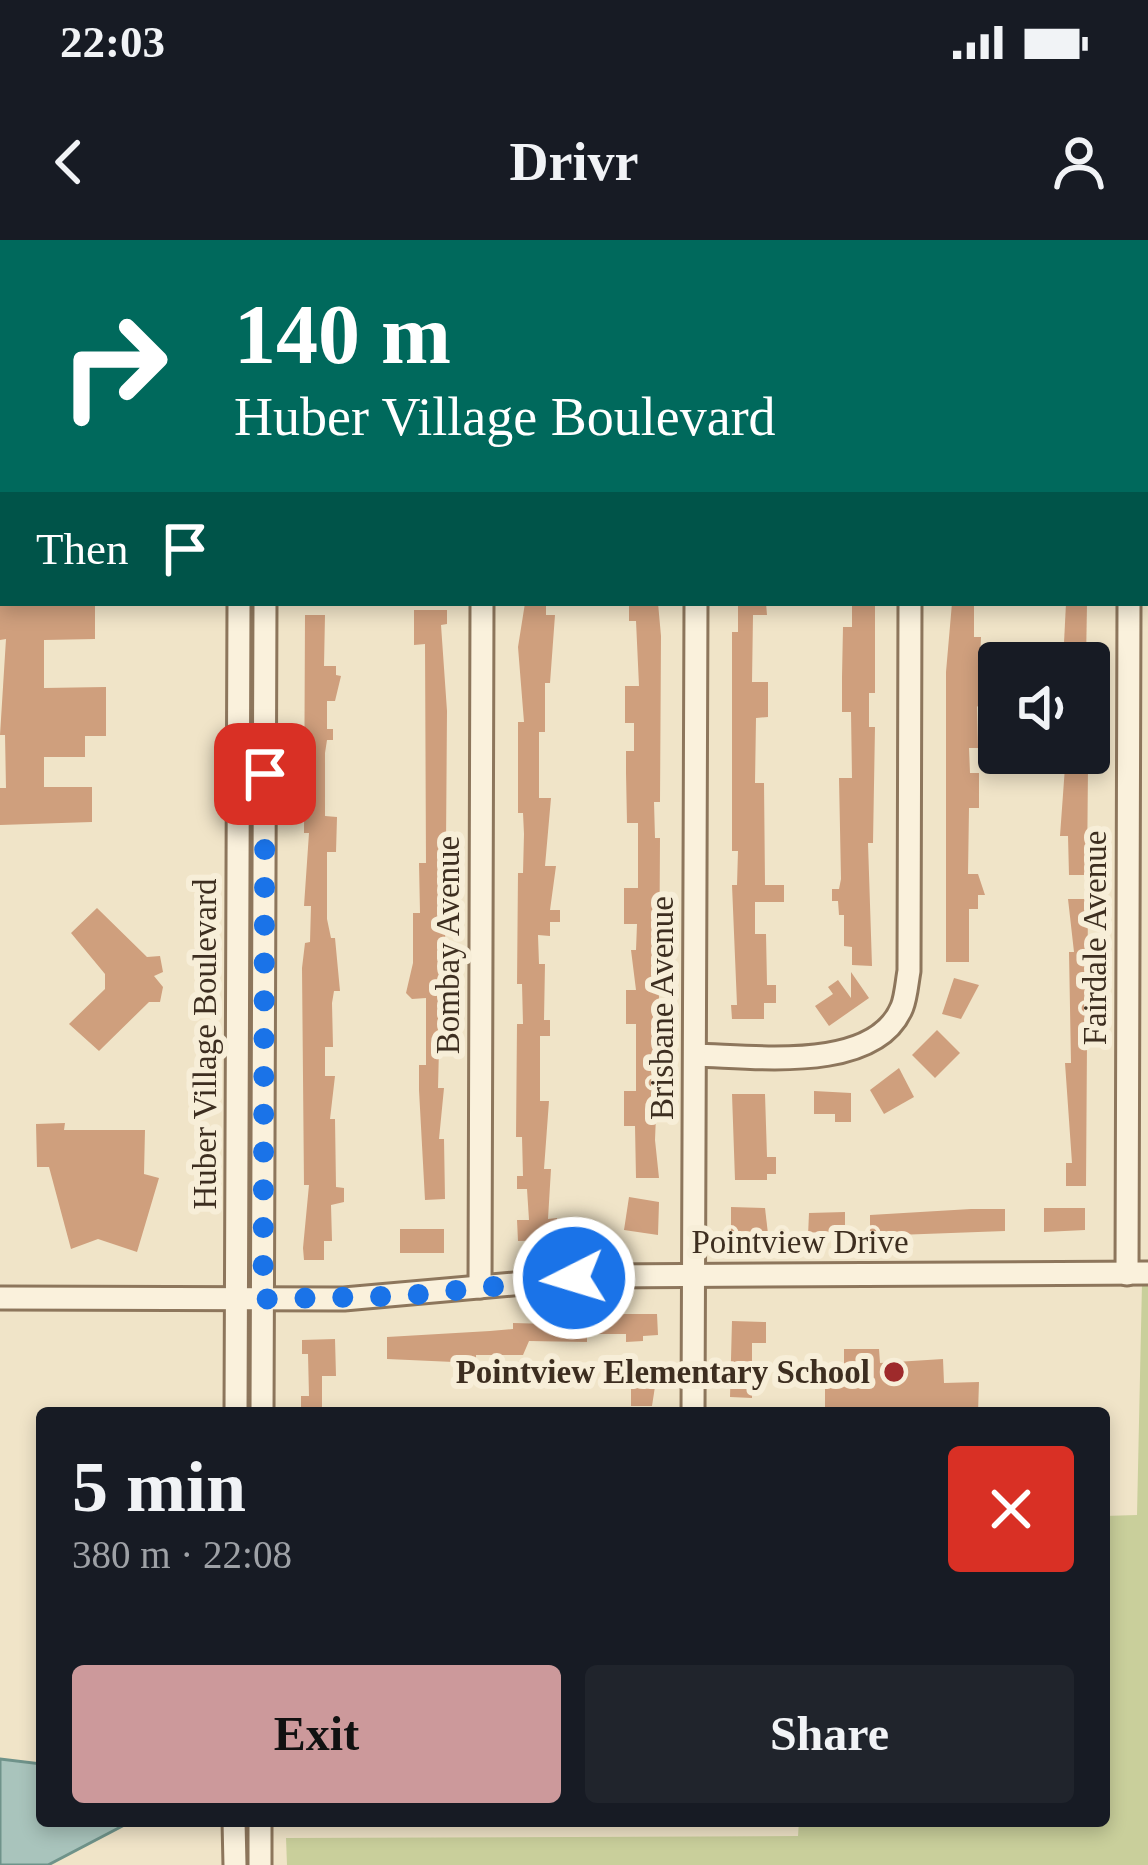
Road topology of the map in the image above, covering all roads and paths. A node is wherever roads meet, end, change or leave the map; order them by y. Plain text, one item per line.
1 (239, 606) edge
2 (265, 606) edge
3 (482, 606) edge
4 (696, 606) edge
5 (910, 606) edge
6 (1130, 606) edge
7 (1139, 659) edge
8 (695, 1055) junction
9 (694, 1274) junction
10 (1138, 1274) edge
11 (480, 1287) junction
12 (0, 1298) edge
13 (237, 1298) junction
14 (263, 1299) junction
15 (236, 1407) edge
16 (262, 1407) edge
17 (693, 1407) edge
18 (234, 1827) edge
19 (260, 1827) edge
20 (235, 1865) edge
21 (260, 1865) edge

1 - 13 street, Huber Village Boulevard
2 - 14 street, Huber Village Boulevard
3 - 11 street, Bombay Avenue
4 - 8 street, Brisbane Avenue
5 - 8 street
6 - 7 street, Fairdale Avenue
7 - 10 street, Fairdale Avenue
8 - 9 street, Brisbane Avenue
9 - 10 street, Pointview Drive
9 - 11 street, Pointview Drive
9 - 17 street, Brisbane Avenue
11 - 14 street, Pointview Drive
12 - 13 street, Pointview Drive
13 - 14 street, Pointview Drive
13 - 15 street, Huber Village Boulevard
14 - 16 street, Huber Village Boulevard
18 - 20 street
19 - 21 street

